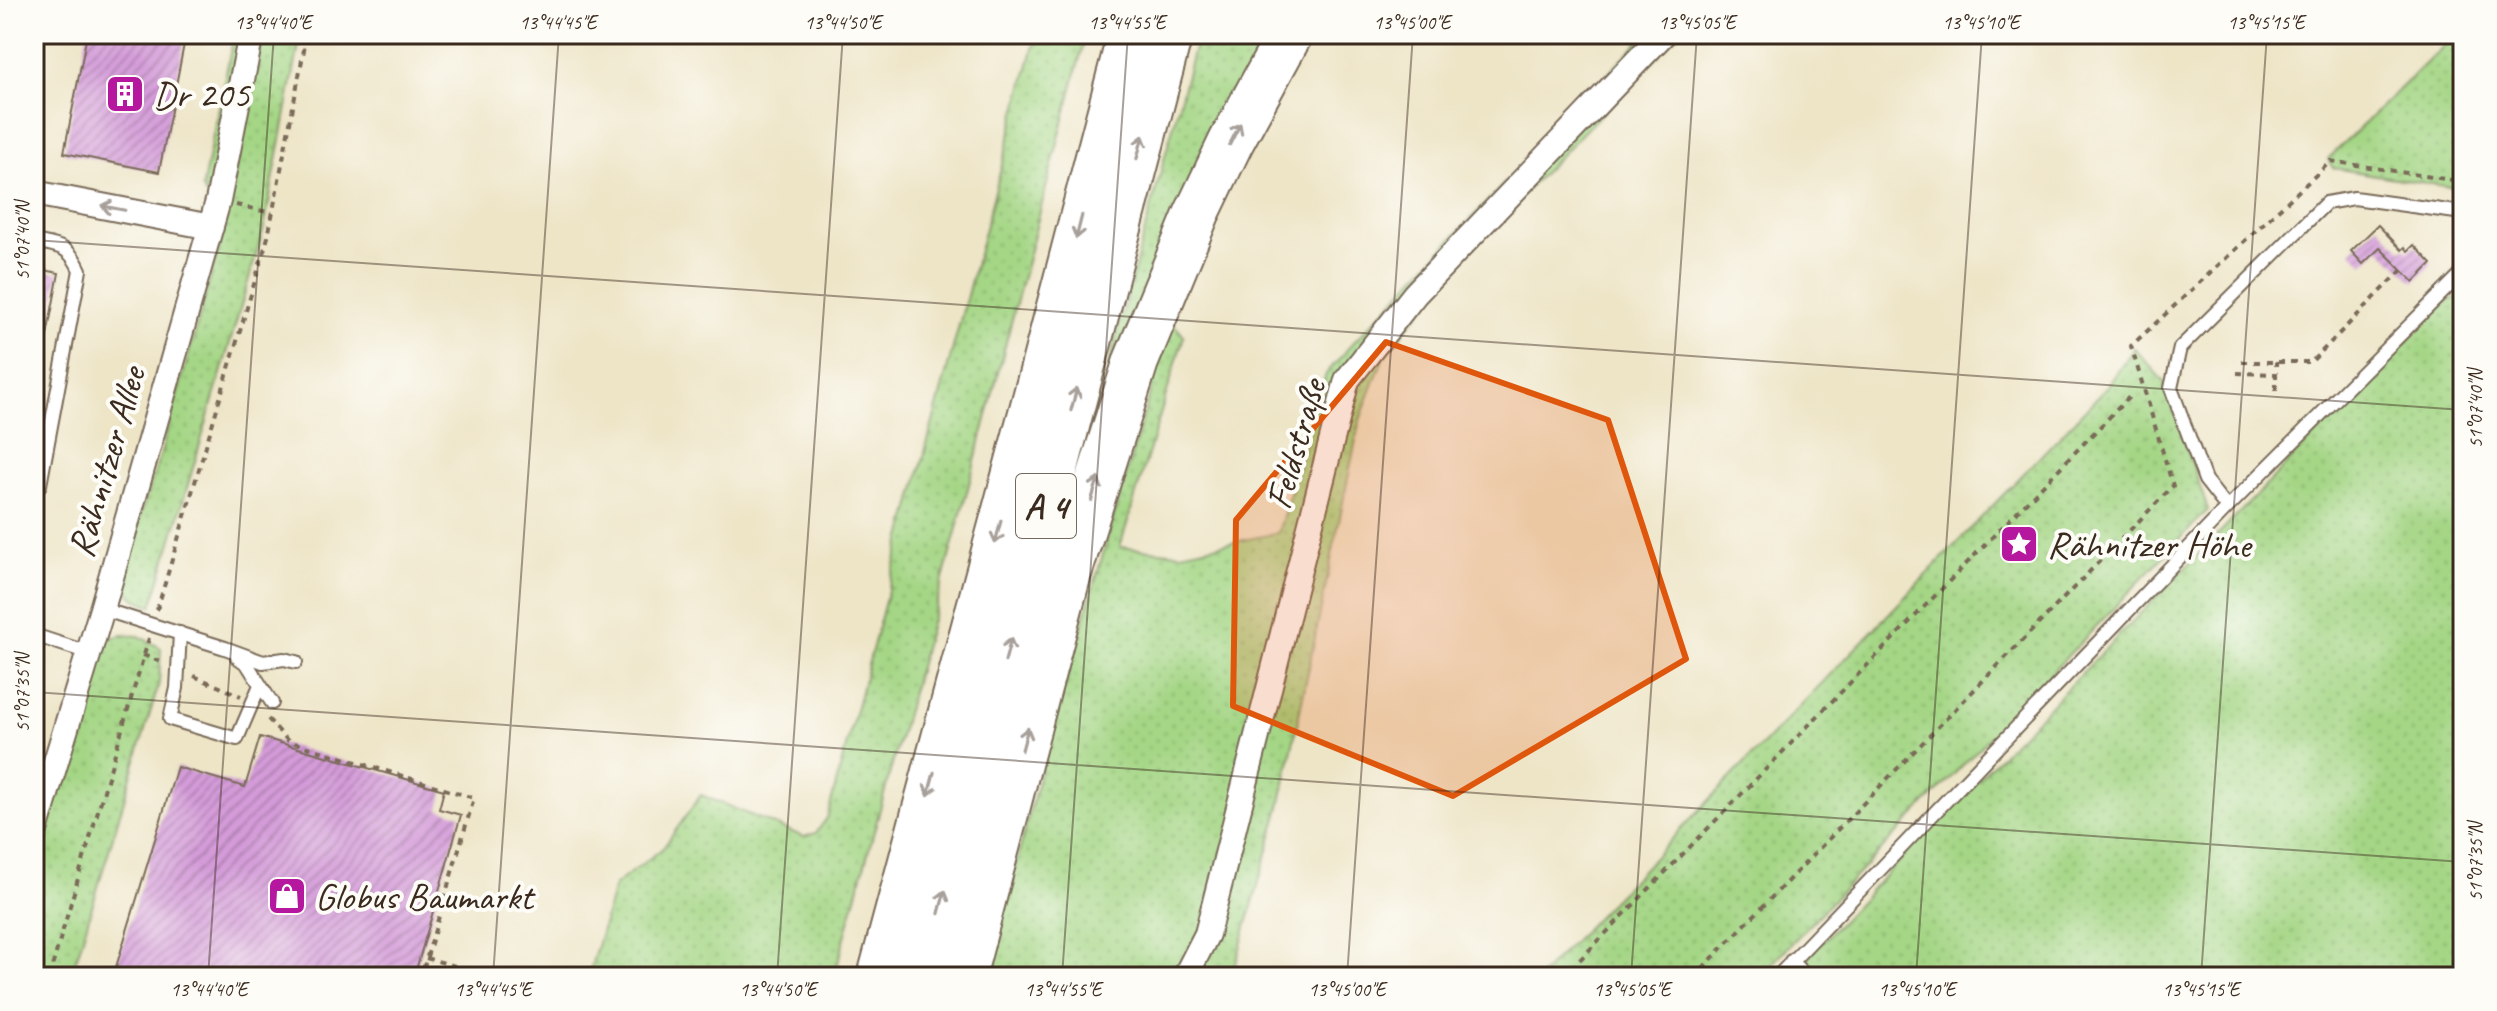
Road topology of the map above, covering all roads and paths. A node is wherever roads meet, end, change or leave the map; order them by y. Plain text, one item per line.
1 (251, 34) edge
2 (307, 34) edge
3 (1130, 34) edge
4 (1170, 34) edge
5 (1290, 34) edge
6 (1663, 34) edge
7 (2463, 182) edge
8 (34, 193) edge
9 (218, 201) junction
10 (272, 213) junction
11 (2463, 213) edge
12 (200, 225) junction
13 (34, 241) edge
14 (2402, 270) dead end
15 (2462, 274) edge
16 (2242, 362) dead end
17 (2276, 362) junction
18 (2237, 373) dead end
19 (2276, 374) junction
20 (2276, 390) dead end
21 (2130, 396) dead end
22 (34, 492) edge
23 (2227, 508) junction
24 (102, 609) junction
25 (153, 625) junction
26 (180, 633) junction
27 (34, 635) edge
28 (225, 648) junction
29 (89, 653) junction
30 (143, 655) junction
31 (290, 661) dead end
32 (178, 670) junction
33 (260, 685) junction
34 (254, 702) junction
35 (272, 703) dead end
36 (34, 834) edge
37 (426, 958) junction
38 (1791, 961) junction
39 (49, 977) edge
40 (421, 977) edge
41 (495, 977) edge
42 (880, 977) edge
43 (922, 977) edge
44 (963, 977) edge
45 (1185, 977) edge
46 (1563, 977) edge
47 (1694, 977) edge
48 (1777, 977) edge
49 (1807, 977) edge

1 - 9 street, Rähnitzer Allee
2 - 10 path
3 -> 42 highway, A 4
43 -> 4 highway, A 4
44 -> 5 highway
6 - 45 street, Feldstraße
7 - 47 path
12 -> 8 street
9 - 10 path
9 - 12 street, Rähnitzer Allee
10 - 25 path
11 - 23 lane
12 - 24 street, Rähnitzer Allee
13 - 22 lane
14 - 17 path
15 - 23 lane
16 - 17 path
17 - 19 path
18 - 19 path
19 - 20 path
21 - 46 path
23 - 38 lane
24 - 25 lane
24 - 29 street, Rähnitzer Allee
25 - 26 lane
25 - 30 path
26 - 28 lane
26 - 32 lane
27 - 29 lane
28 - 31 lane
28 - 33 lane
29 - 36 street, Rähnitzer Allee
30 - 32 path
30 - 39 path
32 - 34 path
32 - 34 lane
33 - 34 lane
33 - 35 lane
34 - 37 path
37 - 40 path
37 - 41 path
38 - 48 lane
38 - 49 lane

